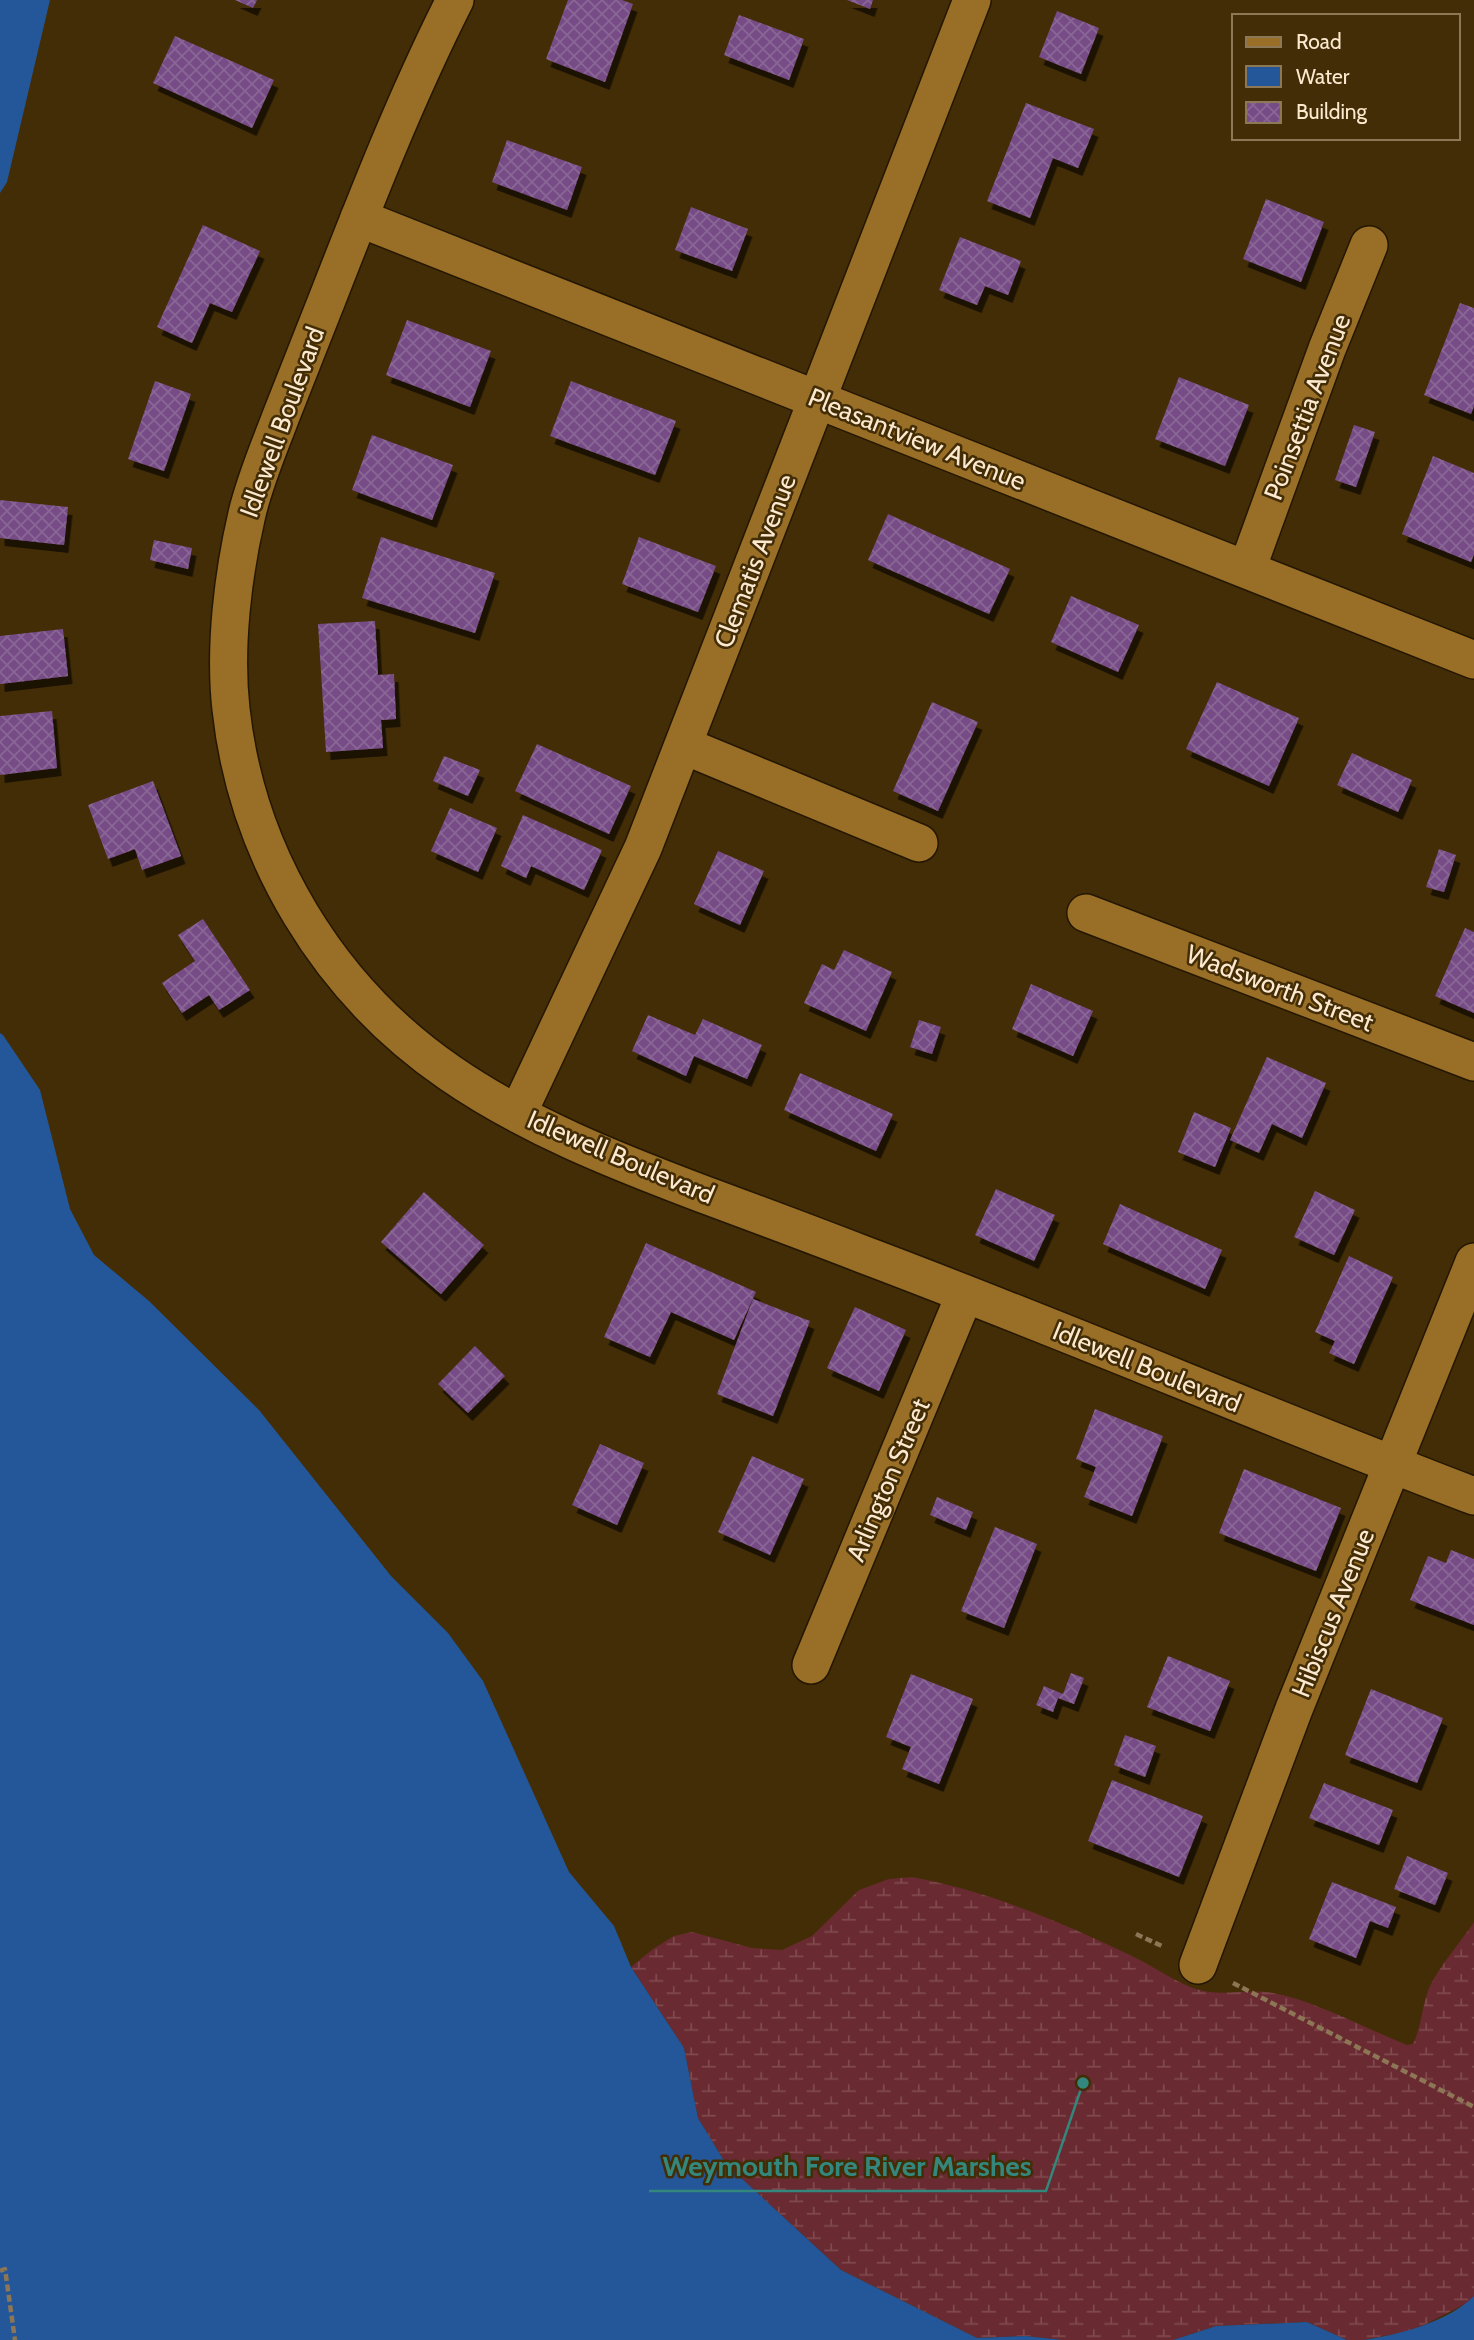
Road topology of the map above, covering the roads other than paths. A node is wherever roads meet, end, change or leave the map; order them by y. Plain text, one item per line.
1 (455, 0) edge
2 (972, 0) edge
3 (359, 218) junction
4 (1369, 244) dead end
5 (816, 399) junction
6 (1247, 569) junction
7 (1474, 660) edge
8 (685, 746) junction
9 (919, 843) dead end
10 (1086, 913) dead end
11 (1474, 1062) edge
12 (518, 1113) junction
13 (1474, 1262) edge
14 (965, 1294) junction
15 (1393, 1465) junction
16 (1474, 1496) edge
17 (811, 1665) dead end
18 (1198, 1965) road end

1 - 3 street, Idlewell Boulevard
2 - 5 street, Clematis Avenue
3 - 5 street, Pleasantview Avenue
3 - 12 street, Idlewell Boulevard
4 - 6 street, Poinsettia Avenue
5 - 6 street, Pleasantview Avenue
5 - 8 street, Clematis Avenue
6 - 7 street, Pleasantview Avenue
8 - 9 street
8 - 12 street, Clematis Avenue
10 - 11 street, Wadsworth Street
12 - 14 street, Idlewell Boulevard
13 - 15 street, Hibiscus Avenue
14 - 15 street, Idlewell Boulevard
14 - 17 street, Arlington Street
15 - 16 street, Idlewell Boulevard
15 - 18 street, Hibiscus Avenue

